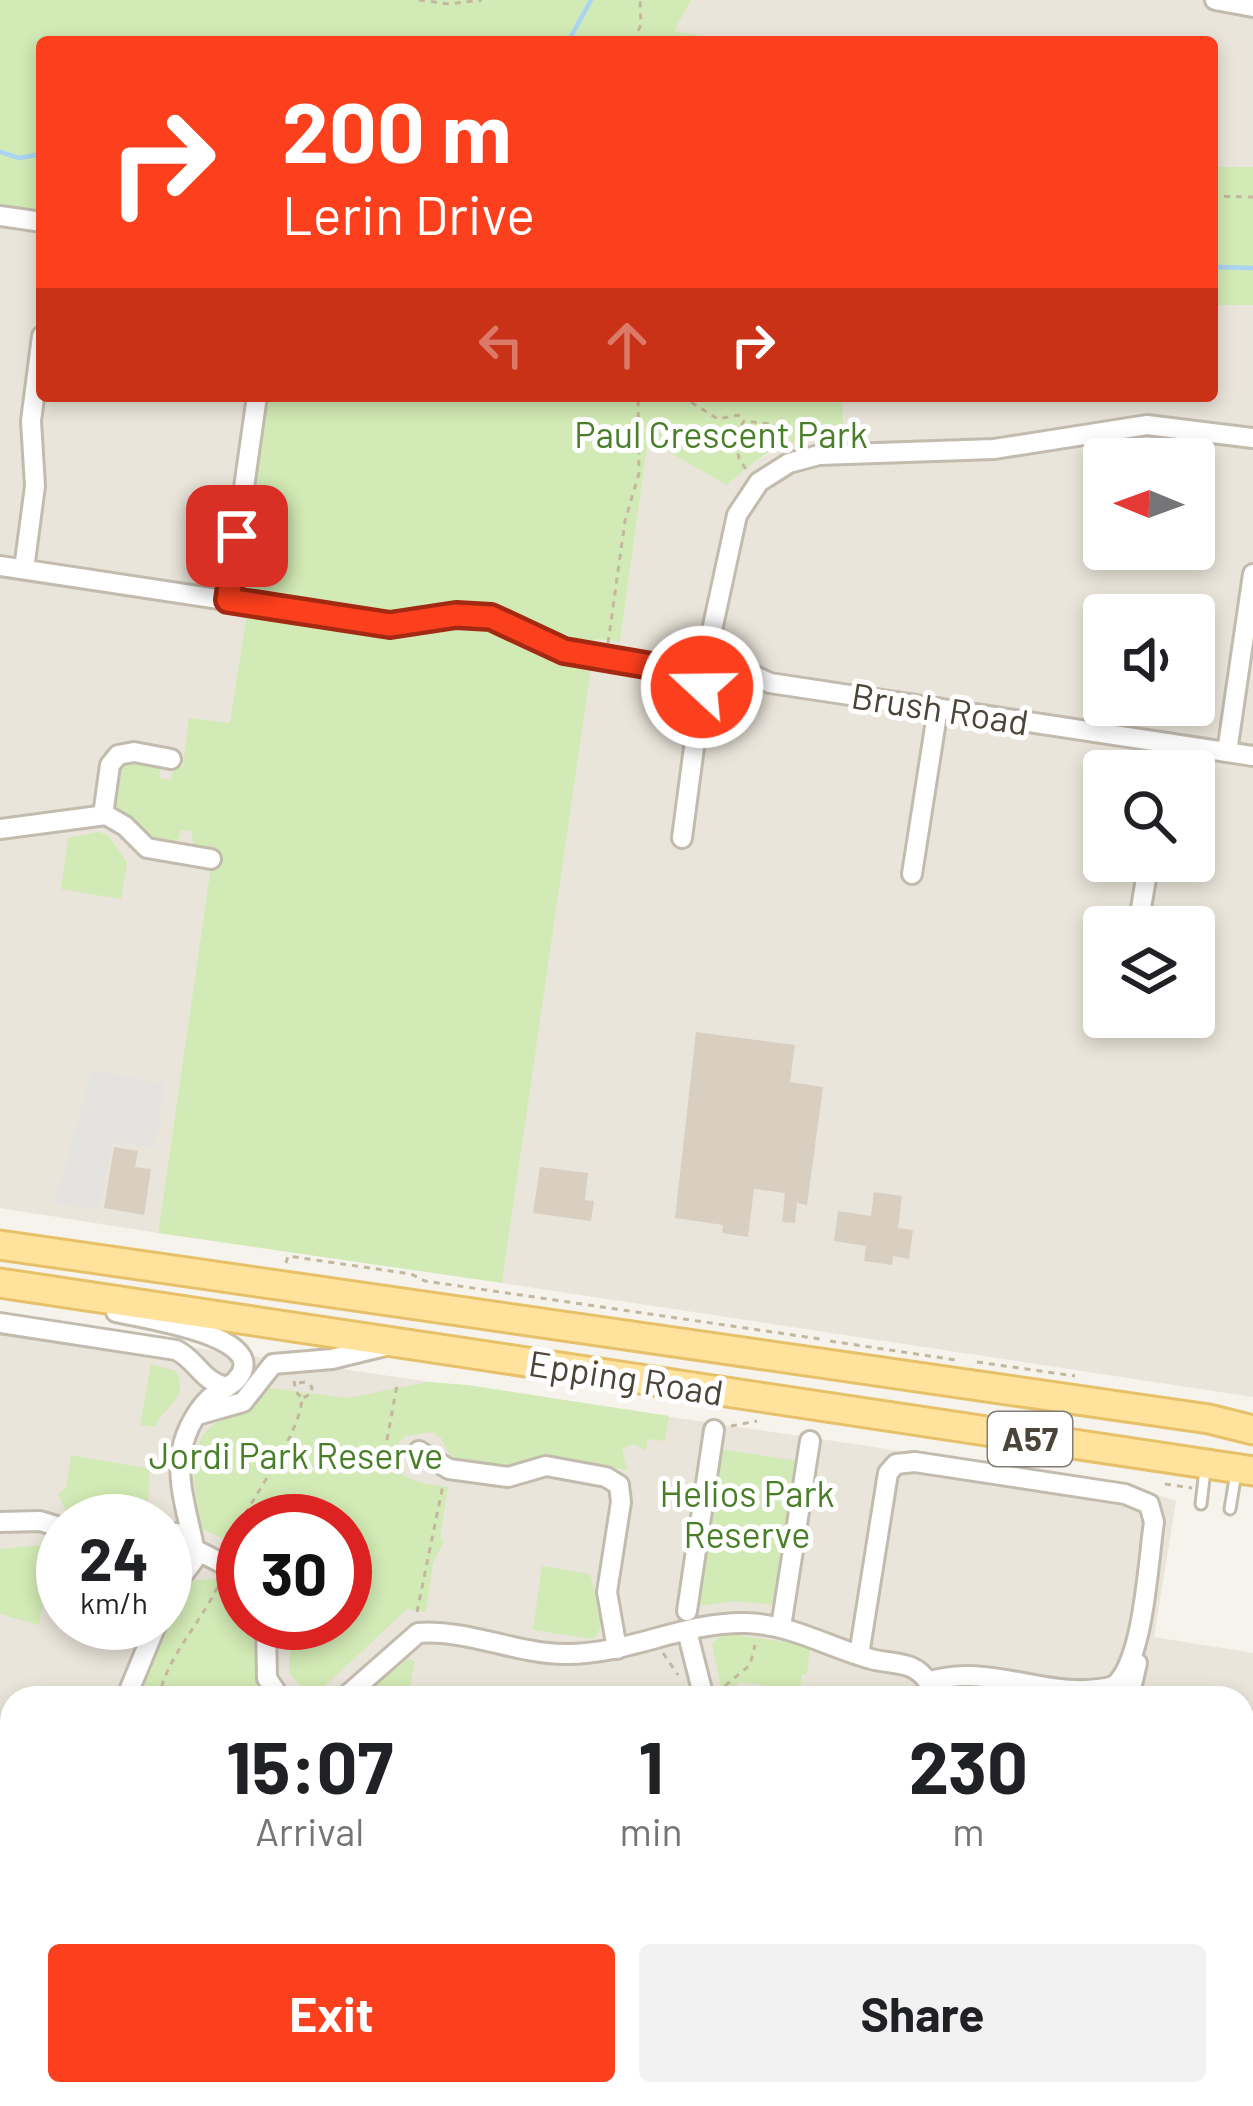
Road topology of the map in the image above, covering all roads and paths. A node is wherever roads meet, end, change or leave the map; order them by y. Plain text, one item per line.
1 (419, 0) edge
2 (482, 0) edge
3 (640, 0) edge
4 (1215, 0) edge
5 (471, 1) edge
6 (1253, 7) edge
7 (636, 36) edge
8 (1218, 196) edge
9 (1253, 197) edge
10 (0, 215) edge
11 (36, 221) edge
12 (36, 382) edge
13 (256, 402) edge
14 (638, 402) edge
15 (691, 402) edge
16 (744, 421) junction
17 (1253, 438) edge
18 (805, 458) junction
19 (747, 469) dead end
20 (0, 566) edge
21 (24, 569) junction
22 (1253, 574) edge
23 (228, 600) junction
24 (718, 615) junction
25 (608, 643) dead end
26 (730, 663) junction
27 (709, 678) junction
28 (770, 683) junction
29 (938, 708) junction
30 (1167, 743) junction
31 (1166, 750) edge
32 (1227, 752) junction
33 (1253, 755) edge
34 (171, 759) dead end
35 (103, 814) junction
36 (0, 830) edge
37 (682, 838) dead end
38 (211, 859) dead end
39 (912, 874) dead end
40 (0, 1244) edge
41 (0, 1283) edge
42 (284, 1284) junction
43 (0, 1323) edge
44 (399, 1343) junction
45 (194, 1366) junction
46 (397, 1385) dead end
47 (227, 1388) junction
48 (1080, 1389) junction
49 (302, 1398) joint
50 (197, 1415) junction
51 (714, 1430) dead end
52 (1253, 1430) edge
53 (387, 1440) dead end
54 (810, 1441) dead end
55 (419, 1451) dead end
56 (1206, 1465) junction
57 (1245, 1470) edge
58 (443, 1485) dead end
59 (183, 1492) joint
60 (1201, 1504) dead end
61 (1230, 1509) dead end
62 (36, 1521) edge
63 (0, 1522) edge
64 (192, 1543) edge
65 (195, 1546) junction
66 (192, 1551) edge
67 (216, 1559) edge
68 (417, 1612) dead end
69 (687, 1621) junction
70 (781, 1627) junction
71 (756, 1642) dead end
72 (617, 1648) junction
73 (146, 1650) edge
74 (266, 1650) edge
75 (859, 1654) junction
76 (131, 1686) edge
77 (272, 1686) edge
78 (358, 1686) edge
79 (704, 1686) edge
80 (726, 1686) edge
81 (926, 1686) edge
82 (938, 1686) edge
83 (1045, 1686) edge
84 (1132, 1686) edge

1 - 5 path
2 - 5 path
3 - 7 path
4 - 6 street
8 - 9 path
10 - 11 street
12 - 21 street
13 - 23 street
14 - 25 path
15 - 16 path
16 - 18 path
16 - 19 path
17 - 18 street
18 - 24 street
20 - 21 street, Brush Road
21 - 23 street, Brush Road
22 - 32 street
23 - 27 street, Brush Road
24 - 26 street
24 - 27 street
26 - 27 street, Brush Road
26 - 28 street, Brush Road
27 - 28 street, Brush Road
27 - 37 street
28 - 29 street, Brush Road
29 - 30 street, Brush Road
29 - 39 street
30 - 31 street
30 - 32 street, Brush Road
32 - 33 street, Brush Road
34 - 35 street
35 - 36 street
35 - 38 street
40 - 42 main road, Epping Road
41 - 44 main road, Epping Road / A57
41 - 47 street
42 - 48 main road, Epping Road
42 - 48 path
43 - 45 street
44 - 50 street
44 - 56 main road, Epping Road / A57
45 - 47 street
45 - 50 street
46 - 53 path
47 - 50 street
48 - 52 main road, Epping Road / A57
49 - 49 path
50 - 59 street
51 - 69 street
54 - 70 street
55 - 72 street
56 - 57 main road, Epping Road / A57
56 - 60 lane
57 - 61 lane
58 - 68 path
59 - 65 street
62 - 63 street
64 - 65 street
65 - 66 street
65 - 67 street
69 - 70 street
69 - 72 street
69 - 79 street
70 - 75 street
71 - 80 path
72 - 78 street
73 - 76 street
74 - 77 street
75 - 81 street
75 - 84 street
82 - 83 street

